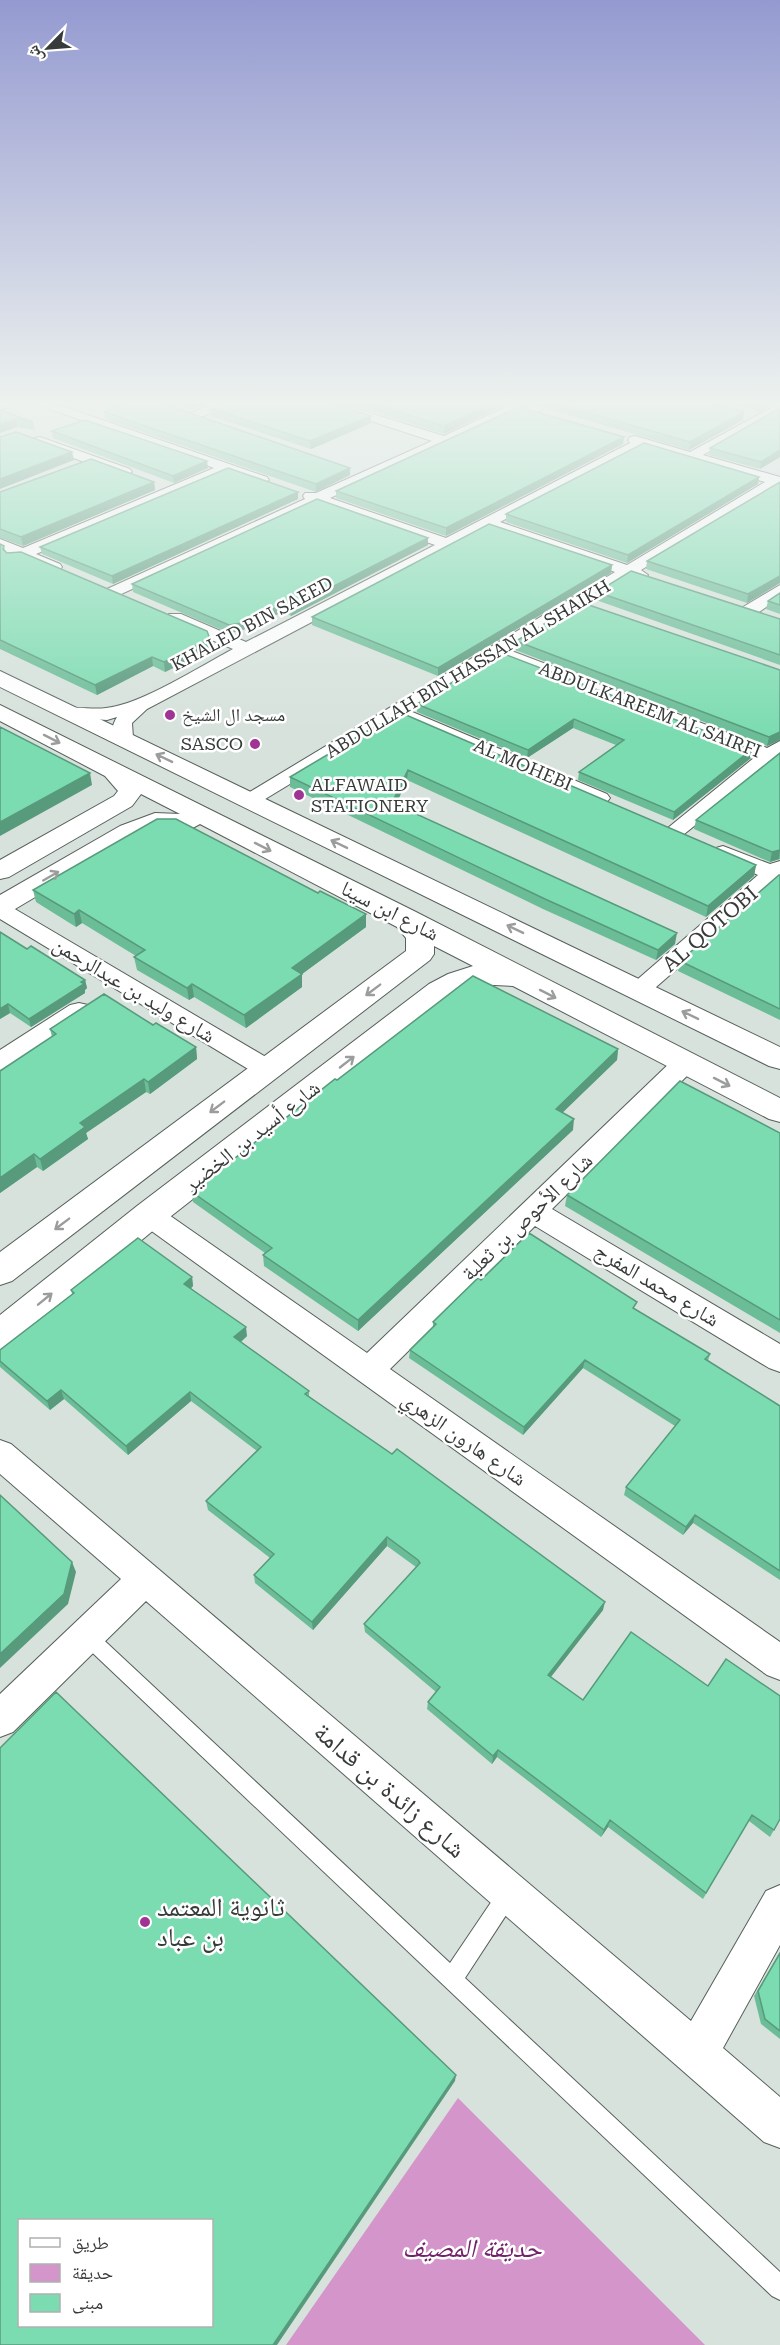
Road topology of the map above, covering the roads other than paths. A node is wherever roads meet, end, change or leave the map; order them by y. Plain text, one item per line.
1 (121, 512) edge
2 (288, 512) edge
3 (357, 512) edge
4 (507, 512) edge
5 (718, 512) edge
6 (487, 523) junction
7 (0, 544) edge
8 (448, 544) junction
9 (23, 554) junction
10 (0, 563) edge
11 (629, 571) junction
12 (73, 575) edge
13 (651, 578) edge
14 (93, 584) edge
15 (780, 590) edge
16 (113, 592) junction
17 (134, 601) edge
18 (578, 602) junction
19 (601, 610) edge
20 (165, 614) edge
21 (770, 618) edge
22 (247, 649) junction
23 (497, 651) junction
24 (0, 678) edge
25 (140, 705) junction
26 (398, 711) junction
27 (0, 712) edge
28 (71, 713) junction
29 (123, 738) junction
30 (775, 751) edge
31 (115, 772) junction
32 (250, 800) junction
33 (623, 808) edge
34 (102, 814) junction
35 (655, 822) edge
36 (223, 827) junction
37 (129, 831) junction
38 (676, 831) junction
39 (0, 871) edge
40 (778, 872) edge
41 (0, 906) edge
42 (0, 910) edge
43 (404, 917) junction
44 (400, 969) junction
45 (519, 979) junction
46 (639, 990) junction
47 (439, 991) junction
48 (106, 993) junction
49 (780, 1059) edge
50 (0, 1062) edge
51 (685, 1063) junction
52 (267, 1069) junction
53 (780, 1111) edge
54 (533, 1211) junction
55 (149, 1215) junction
56 (0, 1271) edge
57 (0, 1336) edge
58 (780, 1359) edge
59 (369, 1371) junction
60 (0, 1454) edge
61 (145, 1579) junction
62 (87, 1635) junction
63 (780, 1663) edge
64 (0, 1719) edge
65 (509, 1892) junction
66 (780, 1905) edge
67 (452, 1979) junction
68 (696, 2054) junction
69 (780, 2126) edge
70 (780, 2288) edge

1 - 9 street
2 - 16 street
3 - 8 street
4 - 6 street, KHALED BIN SAEED
5 - 11 street, ABDULLAH BIN HASSAN AL SHAIKH
6 - 8 street, KHALED BIN SAEED
6 - 11 street
7 - 9 street
8 - 22 street, KHALED BIN SAEED
9 - 10 street
9 - 12 street
11 - 13 street
11 - 18 street, ABDULLAH BIN HASSAN AL SHAIKH
14 - 16 street
15 - 21 street
16 - 17 street
18 - 19 street
18 - 23 street, ABDULLAH BIN HASSAN AL SHAIKH
20 - 22 street
22 - 25 street, KHALED BIN SAEED
23 - 26 street, ABDULLAH BIN HASSAN AL SHAIKH
23 - 30 street, ABDULKAREEM AL SAIRFI
24 - 28 street, شارع ابن سينا
25 - 28 street
25 - 29 street, KHALED BIN SAEED
26 - 32 street, ABDULLAH BIN HASSAN AL SHAIKH
26 - 33 street, AL MOHEBI
27 -> 31 street, شارع ابن سينا
28 - 29 street, شارع ابن سينا
32 -> 29 street, شارع ابن سينا
30 - 38 street
31 - 34 street
31 - 36 street, شارع ابن سينا
46 -> 32 street, شارع ابن سينا
34 - 37 street
34 - 39 street
35 - 38 street
36 - 37 street
36 -> 43 street, شارع ابن سينا
41 -> 37 street
38 - 40 street
40 - 46 street, AL QOTOBI
42 - 48 street, شارع وليد بن عبدالرحمن
43 - 44 street, شارع أسيد بن الخضير
43 - 45 street, شارع ابن سينا
44 - 47 street
44 -> 52 street, شارع أسيد بن الخضير
45 - 47 street, شارع أسيد بن الخضير
45 -> 51 street, شارع ابن سينا
49 -> 46 street, شارع ابن سينا
55 -> 47 street, شارع أسيد بن الخضير
48 - 50 street
48 - 52 street, شارع وليد بن عبدالرحمن
51 -> 53 street, شارع ابن سينا
51 - 54 street, شارع الأحوص بن ثعلبة
52 -> 56 street, شارع أسيد بن الخضير
54 - 58 street, شارع محمد المفرج
54 - 59 street, شارع الأحوص بن ثعلبة
57 -> 55 street, شارع أسيد بن الخضير
55 - 59 street, شارع هارون الزهري
59 - 63 street, شارع هارون الزهري
60 - 61 street, شارع زائدة بن قدامة
61 - 62 street
61 - 65 street, شارع زائدة بن قدامة
62 - 64 street
62 - 67 lane
65 - 67 lane
65 - 68 street, شارع زائدة بن قدامة
66 - 68 street
67 - 70 lane
68 - 69 street, شارع زائدة بن قدامة

